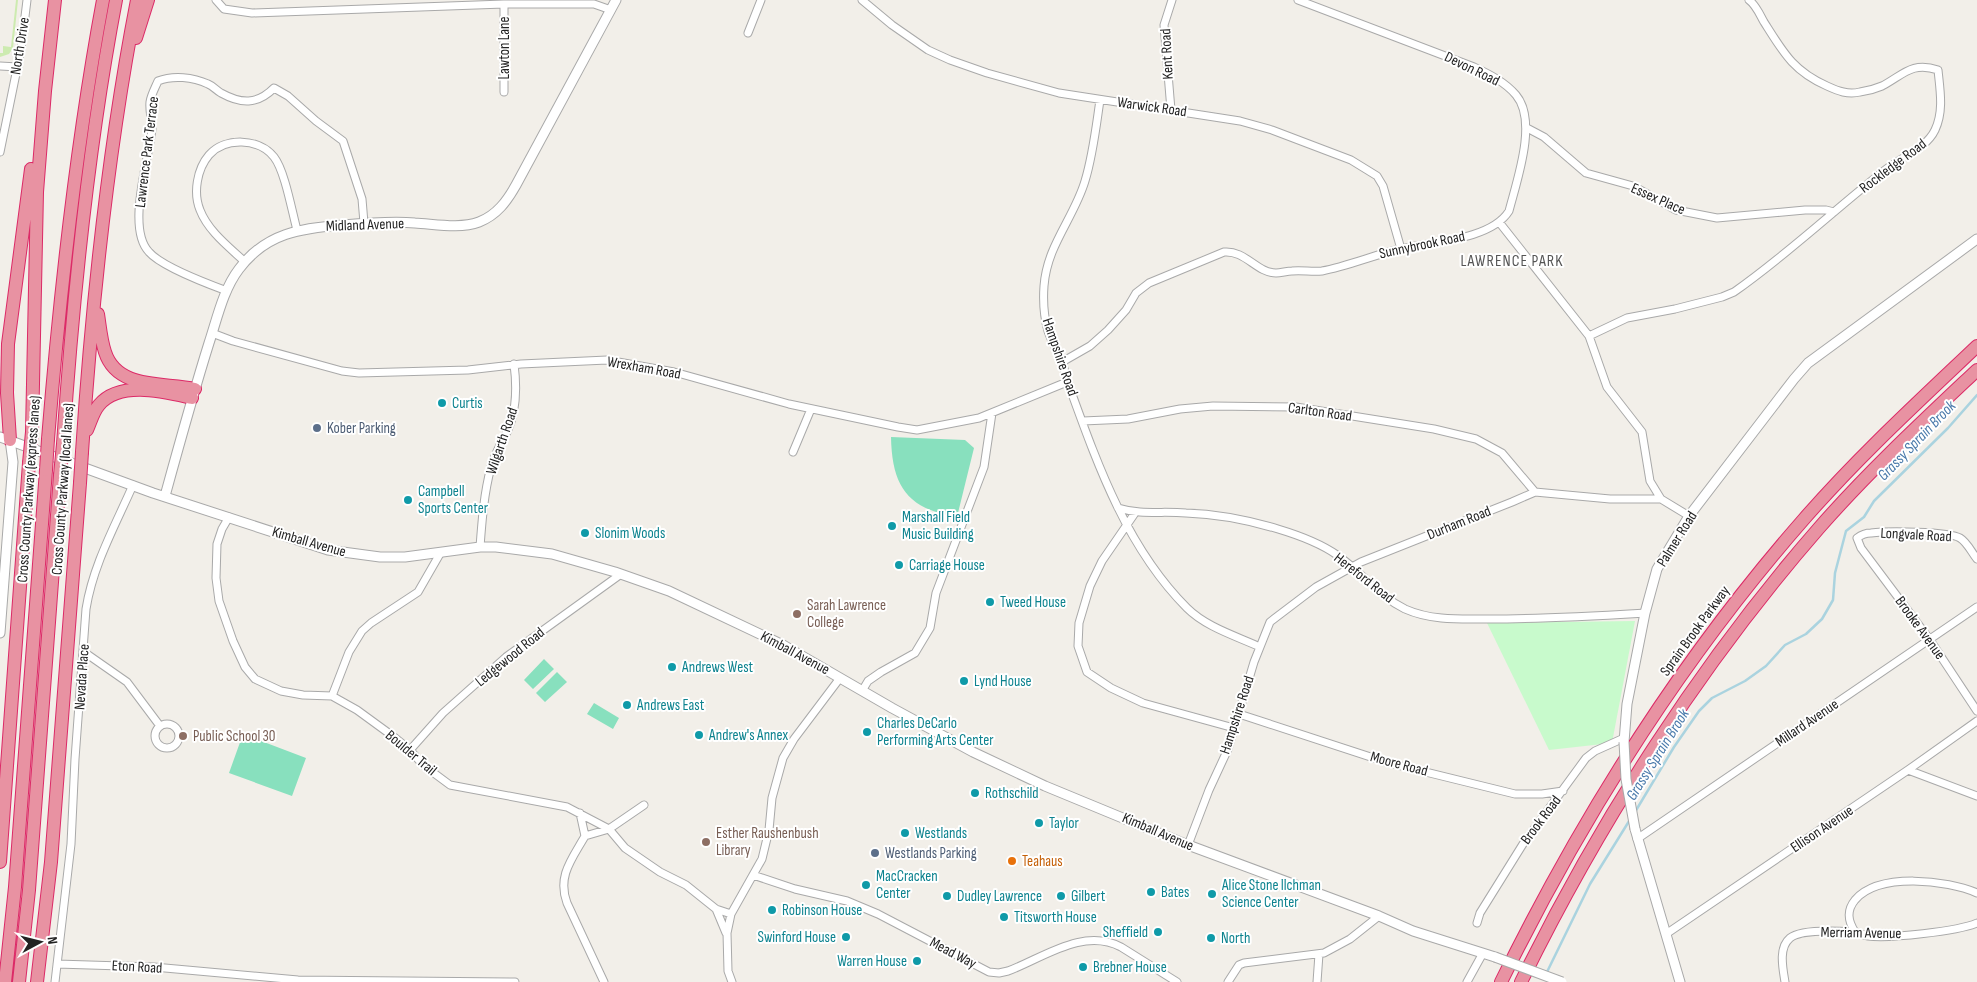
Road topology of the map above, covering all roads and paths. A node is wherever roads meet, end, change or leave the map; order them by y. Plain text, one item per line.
1 (27, 0) edge
2 (97, 0) edge
3 (103, 0) edge
4 (116, 0) edge
5 (137, 0) edge
6 (148, 0) edge
7 (216, 0) edge
8 (616, 0) edge
9 (761, 0) edge
10 (862, 0) edge
11 (1172, 0) edge
12 (1298, 0) edge
13 (1749, 0) edge
14 (54, 4) edge
15 (504, 4) junction
16 (610, 10) junction
17 (748, 33) dead end
18 (0, 66) edge
19 (18, 67) junction
20 (124, 74) junction
21 (87, 89) junction
22 (45, 91) junction
23 (504, 92) dead end
24 (1100, 100) junction
25 (1171, 110) junction
26 (1527, 128) junction
27 (0, 152) edge
28 (1834, 212) junction
29 (1500, 222) junction
30 (364, 223) junction
31 (298, 230) junction
32 (1977, 240) edge
33 (1401, 249) junction
34 (245, 262) junction
35 (227, 291) junction
36 (95, 298) junction
37 (212, 333) junction
38 (1589, 336) junction
39 (1977, 346) edge
40 (1062, 362) junction
41 (514, 364) junction
42 (1977, 370) edge
43 (7, 376) junction
44 (1067, 382) junction
45 (0, 389) edge
46 (193, 393) junction
47 (811, 408) junction
48 (992, 413) junction
49 (1083, 421) junction
50 (5, 438) edge
51 (82, 447) junction
52 (793, 452) dead end
53 (1526, 480) junction
54 (133, 485) junction
55 (1535, 492) junction
56 (1524, 495) junction
57 (165, 496) junction
58 (1661, 499) junction
59 (1118, 508) junction
60 (1135, 513) junction
61 (1689, 516) junction
62 (229, 517) junction
63 (1127, 525) junction
64 (480, 547) junction
65 (1861, 548) joint
66 (441, 552) junction
67 (1977, 559) edge
68 (1352, 567) junction
69 (621, 574) junction
70 (1977, 608) edge
71 (1645, 613) junction
72 (0, 633) edge
73 (1930, 640) junction
74 (1260, 647) junction
75 (84, 652) junction
76 (840, 678) junction
77 (862, 691) junction
78 (332, 696) junction
79 (1977, 711) edge
80 (1239, 714) junction
81 (1977, 721) edge
82 (160, 726) dead end
83 (1234, 728) junction
84 (1624, 740) junction
85 (410, 750) junction
86 (1908, 770) junction
87 (1563, 791) junction
88 (1977, 796) edge
89 (644, 805) dead end
90 (580, 813) junction
91 (608, 829) junction
92 (585, 836) junction
93 (1637, 839) junction
94 (1188, 845) junction
95 (0, 862) edge
96 (51, 862) junction
97 (753, 875) junction
98 (1977, 893) edge
99 (716, 909) junction
100 (731, 914) junction
101 (1379, 916) junction
102 (1477, 923) dead end
103 (1977, 923) edge
104 (1855, 932) junction
105 (726, 933) junction
106 (1666, 934) junction
107 (1483, 953) junction
108 (1319, 954) junction
109 (57, 964) junction
110 (4, 982) edge
111 (19, 982) edge
112 (37, 982) edge
113 (43, 982) edge
114 (55, 982) edge
115 (515, 982) edge
116 (604, 982) edge
117 (732, 982) edge
118 (1177, 982) edge
119 (1228, 982) edge
120 (1317, 982) edge
121 (1466, 982) edge
122 (1501, 982) edge
123 (1521, 982) edge
124 (1562, 982) edge
125 (1680, 982) edge
126 (1785, 982) edge

1 - 19 street, North Drive
2 - 21 highway
3 - 21 highway, Cross County Parkway (express lanes)
4 - 111 highway, Cross County Parkway (express lanes), bridge
5 - 20 highway, Cross County Parkway (local lanes)
6 - 20 highway
7 - 15 street
8 - 16 street, Midland Avenue
9 - 17 street
10 - 24 street, Warwick Road
11 - 25 street, Kent Road
12 - 26 street, Devon Road
13 - 28 street, Rockledge Road
14 - 22 highway
15 - 16 street
15 - 23 street, Lawton Lane
16 - 30 street, Midland Avenue
18 - 19 street
19 - 27 street, North Drive
20 - 36 highway, Cross County Parkway (local lanes)
21 - 110 highway, Cross County Parkway (express lanes), bridge
22 - 43 highway
22 - 95 highway, bridge
24 - 25 street, Warwick Road
24 - 40 street, Hampshire Road
25 - 33 street, Warwick Road
26 - 28 street, Essex Place
26 - 29 street, Devon Road
28 - 38 street, Rockledge Road
29 - 33 street, Sunnybrook Road
29 - 38 street
30 - 31 street, Midland Avenue
30 - 35 street, Lawrence Park Terrace
31 - 34 street, Midland Avenue
31 - 34 street
32 - 61 street, Palmer Road
33 - 40 street, Sunnybrook Road
34 - 35 street, Midland Avenue
35 - 37 street, Midland Avenue
36 - 46 highway
36 - 51 highway, Cross County Parkway (local lanes)
37 - 41 street, Wrexham Road
37 - 46 street, Midland Avenue
38 - 58 street
39 - 122 highway, Sprain Brook Parkway
40 - 44 street, Hampshire Road
41 - 47 street, Wrexham Road
41 - 64 street, Wilgarth Road
42 - 123 highway
43 - 45 highway
43 - 50 highway
44 - 48 street, Wrexham Road
44 - 49 street, Hampshire Road
46 - 51 highway
46 - 57 street, Midland Avenue
47 - 48 street, Wrexham Road
47 - 52 street
48 - 77 street
49 - 53 street, Carlton Road
49 - 59 street, Hampshire Road
50 - 54 street, Kimball Avenue
50 - 72 street
51 - 96 highway, Cross County Parkway (local lanes), bridge
53 - 55 street, Carlton Road
53 - 56 street
54 - 57 street, Kimball Avenue
54 - 75 street, Nevada Place
55 - 56 street, Durham Road
55 - 58 street, Durham Road
56 - 68 street, Durham Road
57 - 62 street, Kimball Avenue
58 - 61 street
59 - 60 street, Hereford Road
59 - 63 street, Hampshire Road
60 - 63 street
60 - 68 street, Hereford Road
61 - 71 street, Palmer Road
62 - 66 street, Kimball Avenue
62 - 78 street, Boulder Trail
63 - 74 street, Hampshire Road
63 - 83 street
64 - 66 street, Kimball Avenue
64 - 69 street, Kimball Avenue
65 - 67 street, Longvale Road
65 - 73 street, Brooke Avenue
66 - 78 street
68 - 71 street, Hereford Road
68 - 74 street, Durham Road
69 - 76 street, Kimball Avenue
69 - 85 street, Ledgewood Road
70 - 73 street, Millard Avenue
71 - 84 street, Palmer Road
73 - 79 street, Brooke Avenue
73 - 93 street, Millard Avenue
74 - 80 street, Hampshire Road
75 - 82 street
75 - 109 street, Nevada Place
76 - 77 street, Kimball Avenue
76 - 97 street
77 - 94 street, Kimball Avenue
78 - 85 street, Boulder Trail
80 - 83 street, Hampshire Road
80 - 87 street, Moore Road
81 - 86 street, Ellison Avenue
83 - 94 street, Hampshire Road
84 - 87 street, Brook Road
84 - 93 street, Palmer Road, bridge
85 - 90 street, Boulder Trail
86 - 88 street
86 - 106 street, Ellison Avenue
87 - 102 street, Brook Road
89 - 91 street
90 - 91 street, Boulder Trail
90 - 92 street
91 - 92 street
91 - 99 street, Boulder Trail
92 - 116 street
93 - 106 street, Palmer Road
94 - 101 street, Kimball Avenue
96 - 112 highway, Cross County Parkway (local lanes)
96 - 113 highway
97 - 100 street
97 - 118 street, Mead Way
98 - 104 street
99 - 100 street, Boulder Trail
99 - 105 street, Boulder Trail
100 - 105 street, Boulder Trail
101 - 107 street, Kimball Avenue
101 - 108 street
103 - 104 street, Merriam Avenue
104 - 126 street, Merriam Avenue
105 - 117 street, Boulder Trail
106 - 125 street, Palmer Road
107 - 121 street
107 - 124 street, Kimball Avenue, bridge
108 - 119 street
108 - 120 street
109 - 114 street, Nevada Place
109 - 115 street, Eton Road

